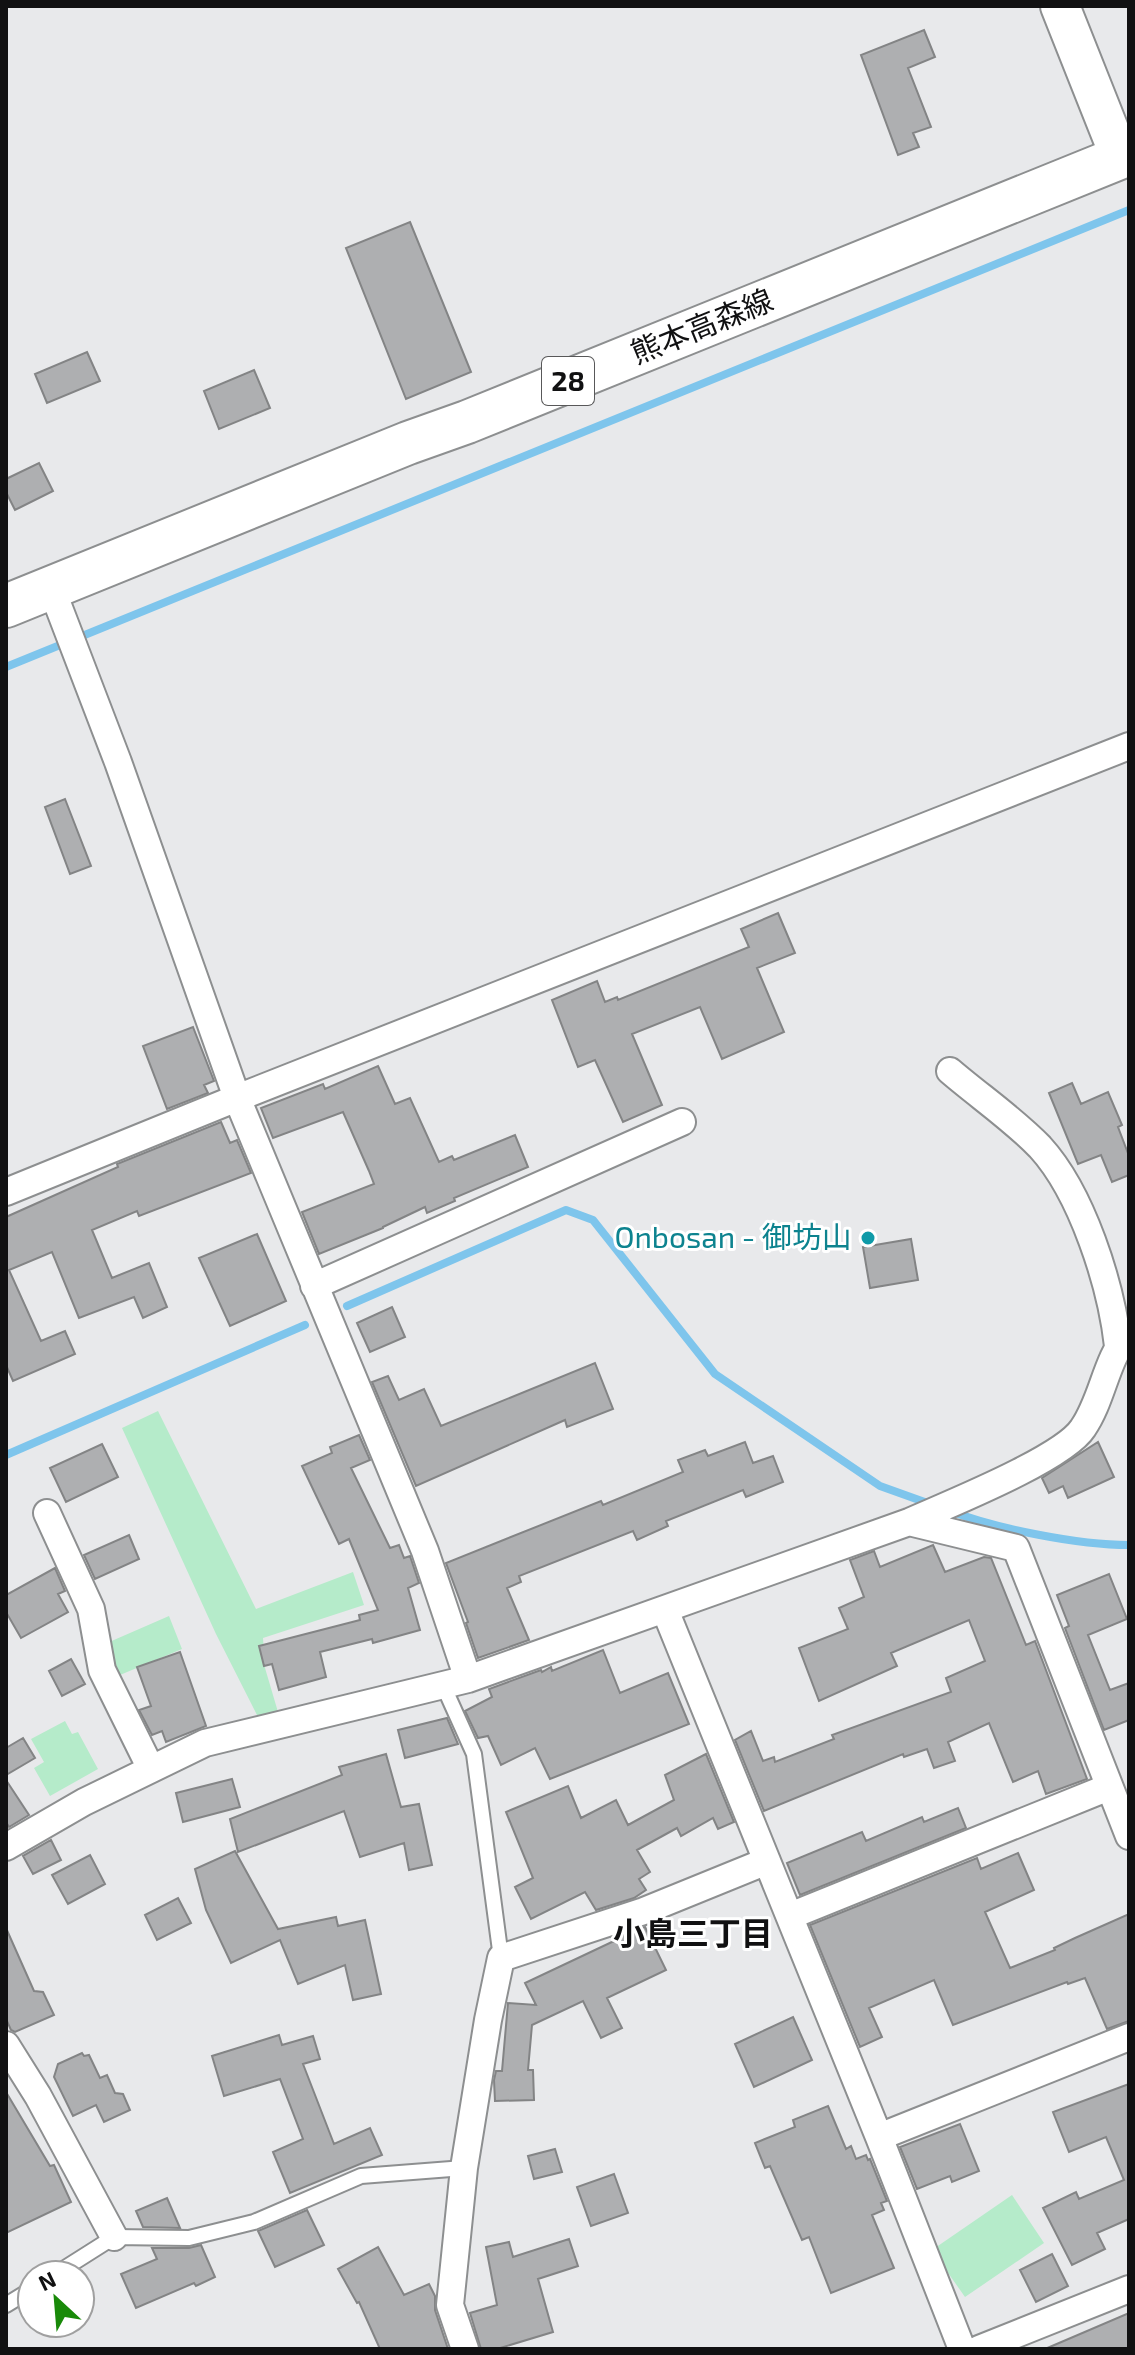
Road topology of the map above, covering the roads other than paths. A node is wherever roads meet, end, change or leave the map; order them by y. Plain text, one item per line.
1 (1060, 6) edge
2 (1124, 155) edge
3 (51, 587) junction
4 (6, 606) edge
5 (1129, 746) edge
6 (950, 1071) dead end
7 (237, 1098) junction
8 (682, 1122) dead end
9 (6, 1192) edge
10 (314, 1286) junction
11 (1124, 1339) edge
12 (47, 1513) dead end
13 (909, 1522) junction
14 (665, 1610) junction
15 (456, 1682) junction
16 (151, 1769) junction
17 (1109, 1787) junction
18 (1129, 1836) edge
19 (6, 1847) edge
20 (767, 1861) junction
21 (790, 1916) junction
22 (501, 1958) junction
23 (1129, 2037) edge
24 (6, 2045) edge
25 (879, 2137) junction
26 (464, 2168) junction
27 (114, 2237) junction
28 (79, 2259) edge
29 (1129, 2289) edge
30 (465, 2349) edge
31 (962, 2349) edge
32 (979, 2349) edge

1 - 2 main road
2 - 3 main road, 熊本高森線 / 28
3 - 4 main road, 熊本高森線 / 28
3 - 7 street
5 - 7 street
6 - 11 street
7 - 9 street
7 - 10 street
8 - 10 street
10 - 15 street
11 - 13 street
12 - 16 street
13 - 14 street
13 - 17 street
14 - 15 street
14 - 20 street
15 - 16 street
15 - 22 lane
16 - 19 street
17 - 18 street
17 - 21 street
20 - 21 street
20 - 22 street
21 - 25 street
22 - 26 street
23 - 25 street
24 - 27 street
25 - 31 street
26 - 27 lane
26 - 30 street
27 - 28 lane
29 - 32 street

